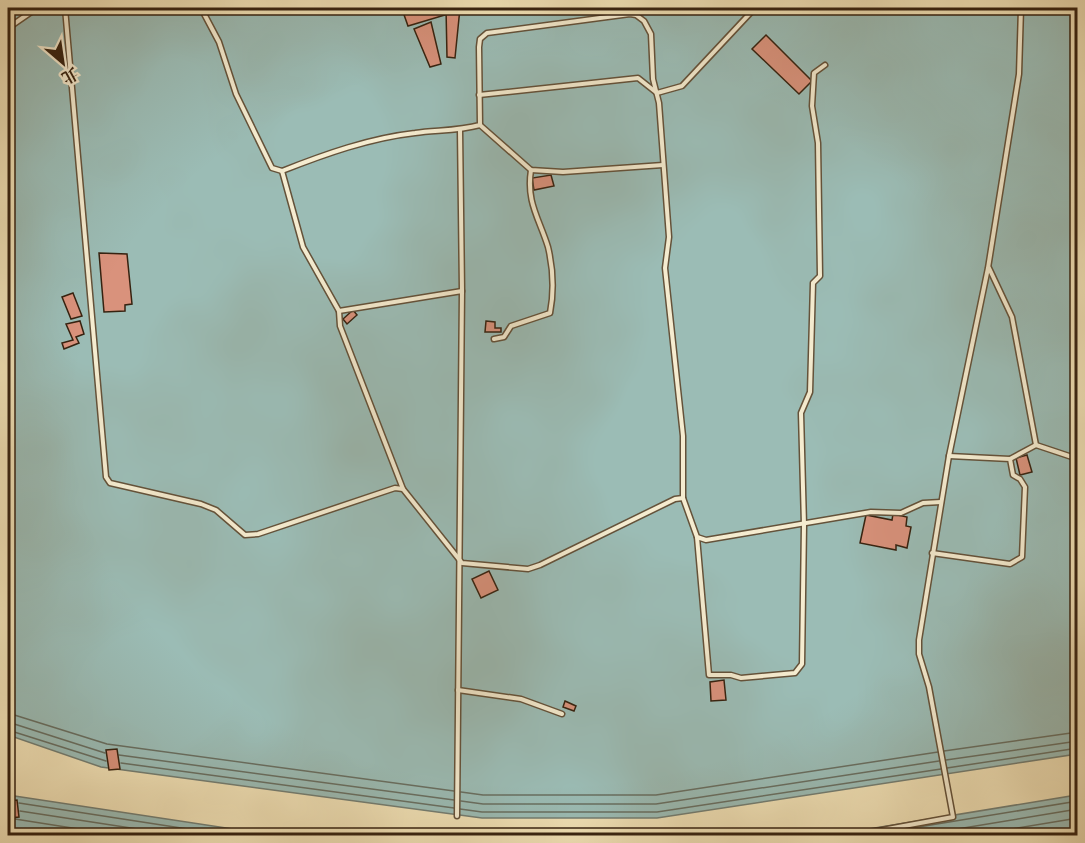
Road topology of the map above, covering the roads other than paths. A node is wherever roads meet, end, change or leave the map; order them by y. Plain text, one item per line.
1 (37, 8) edge
2 (65, 8) edge
3 (201, 8) edge
4 (755, 8) edge
5 (1021, 8) edge
6 (8, 28) edge
7 (825, 65) dead end
8 (657, 93) junction
9 (480, 95) junction
10 (480, 125) junction
11 (460, 130) junction
12 (663, 165) junction
13 (531, 170) junction
14 (282, 171) junction
15 (988, 268) junction
16 (462, 291) junction
17 (339, 311) junction
18 (494, 339) dead end
19 (1036, 445) junction
20 (949, 456) junction
21 (1010, 459) junction
22 (1077, 459) edge
23 (403, 489) junction
24 (683, 498) junction
25 (941, 502) junction
26 (804, 525) junction
27 (697, 537) junction
28 (932, 554) junction
29 (459, 560) junction
30 (458, 690) junction
31 (562, 714) dead end
32 (457, 816) dead end
33 (849, 836) edge

1 - 6 lane
2 - 23 lane
3 - 14 lane
4 - 8 lane
5 - 15 lane
7 - 26 lane
8 - 9 lane
8 - 9 lane
8 - 12 lane
9 - 10 lane
10 - 11 lane
10 - 13 lane
11 - 14 lane
11 - 16 lane
12 - 13 lane
12 - 24 lane
13 - 18 lane
14 - 17 lane
15 - 19 lane
15 - 20 lane
16 - 17 lane
16 - 29 lane
17 - 23 lane
19 - 21 lane
19 - 22 lane
20 - 21 lane
20 - 25 lane
21 - 28 lane
23 - 29 lane
24 - 27 lane
24 - 29 lane
25 - 26 lane
25 - 28 lane
26 - 27 lane
26 - 27 lane
28 - 33 lane
29 - 30 lane
30 - 31 lane
30 - 32 lane

